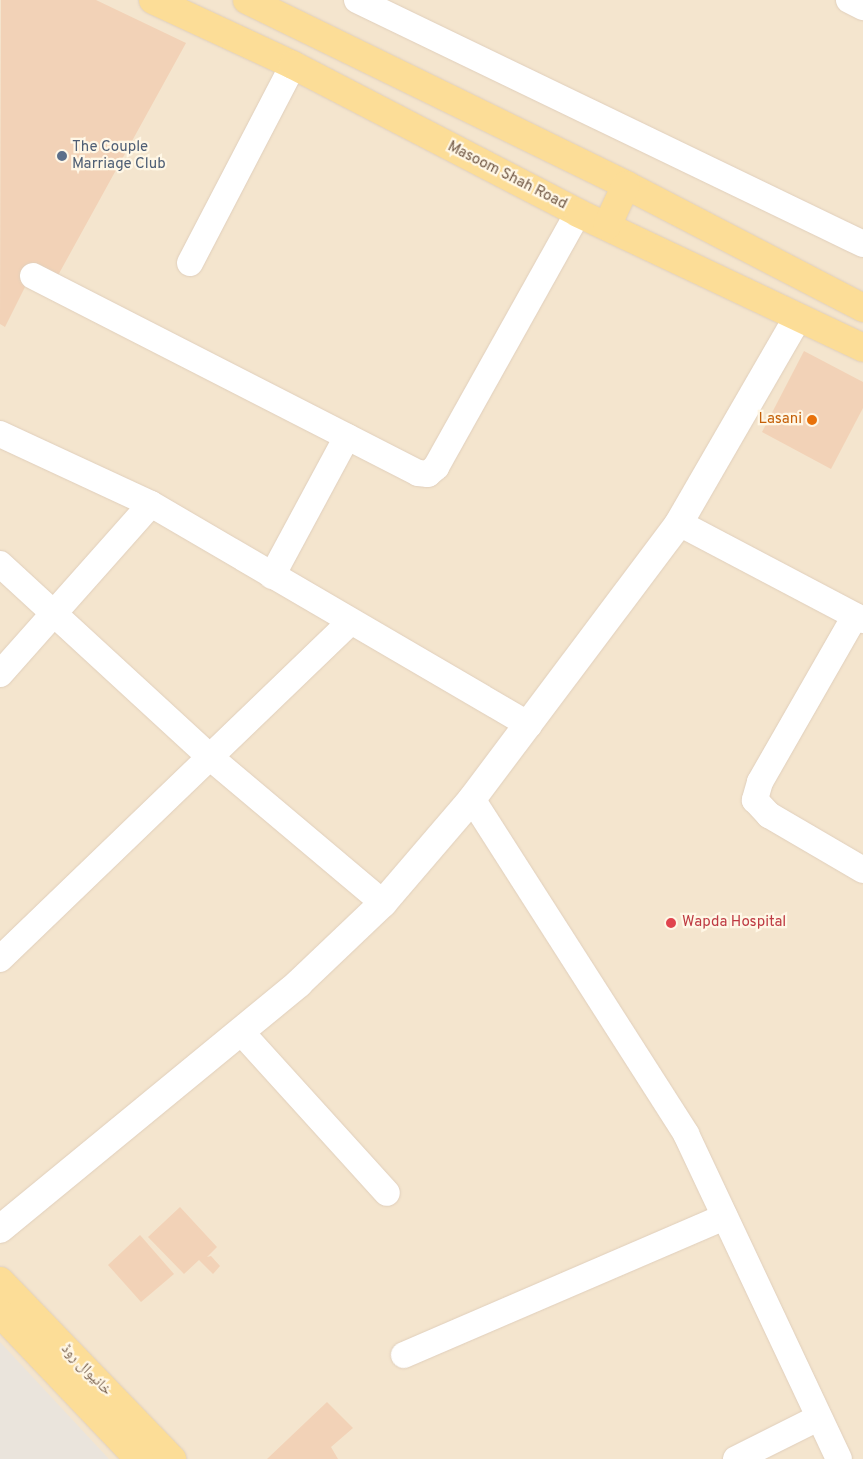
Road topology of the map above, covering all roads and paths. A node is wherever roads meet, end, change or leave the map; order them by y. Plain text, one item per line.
1 (153, 0) edge
2 (247, 0) edge
3 (357, 0) edge
4 (849, 0) edge
5 (863, 7) edge
6 (293, 66) junction
7 (626, 185) junction
8 (578, 213) junction
9 (607, 226) junction
10 (863, 244) edge
11 (190, 264) dead end
12 (33, 276) dead end
13 (863, 308) edge
14 (797, 319) junction
15 (863, 348) edge
16 (0, 434) edge
17 (347, 437) junction
18 (151, 504) junction
19 (679, 523) junction
20 (0, 564) edge
21 (272, 576) junction
22 (53, 615) junction
23 (859, 618) edge
24 (349, 623) junction
25 (0, 674) edge
26 (529, 725) junction
27 (211, 758) junction
28 (472, 799) junction
29 (863, 870) edge
30 (383, 903) junction
31 (0, 959) edge
32 (241, 1032) junction
33 (387, 1193) dead end
34 (725, 1218) junction
35 (0, 1229) edge
36 (0, 1281) edge
37 (0, 1313) edge
38 (404, 1355) dead end
39 (818, 1418) junction
40 (139, 1459) edge
41 (172, 1459) edge
42 (736, 1459) edge
43 (839, 1459) edge

1 - 6 main road, Masoom Shah Road
2 - 7 main road
3 - 10 street
4 - 5 street
6 - 8 main road, Masoom Shah Road
6 - 11 street
7 - 9 main road
7 - 13 main road
8 - 9 main road, Masoom Shah Road
8 - 17 street
9 - 14 main road, Masoom Shah Road
12 - 17 street
14 - 15 main road, Masoom Shah Road
14 - 19 street
16 - 18 street
17 - 21 street
18 - 21 street
18 - 22 street
19 - 23 street
19 - 26 street
20 - 22 street
21 - 24 street
22 - 25 street
22 - 27 street
23 - 29 street
24 - 26 street
24 - 27 street
26 - 28 street
27 - 30 street
27 - 31 street
28 - 30 street
28 - 34 street
30 - 32 street
32 - 33 street
32 - 35 street
34 - 38 street
34 - 39 street
36 - 41 main road, خانیوال روڈ
37 - 40 main road, خانیوال روڈ
39 - 42 street
39 - 43 street

